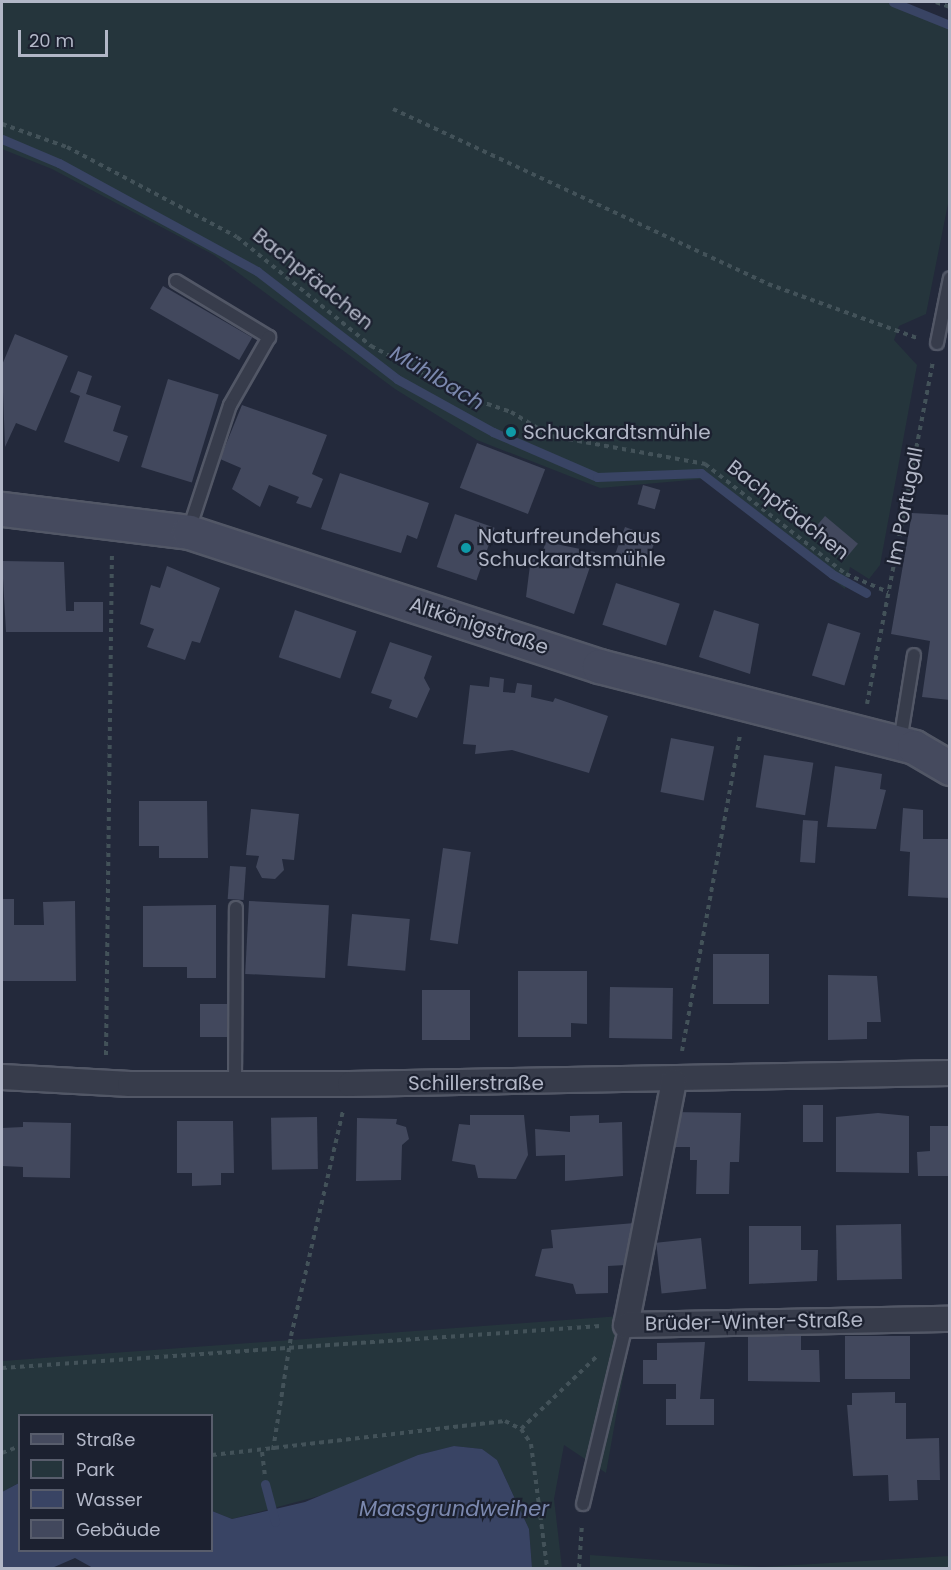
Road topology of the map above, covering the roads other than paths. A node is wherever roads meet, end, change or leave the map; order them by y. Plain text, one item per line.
1 (950, 278) edge
2 (176, 281) dead end
3 (937, 343) road end
4 (2, 509) edge
5 (189, 532) junction
6 (914, 655) dead end
7 (899, 743) junction
8 (949, 767) edge
9 (236, 908) dead end
10 (950, 1073) edge
11 (2, 1077) edge
12 (674, 1081) junction
13 (235, 1083) junction
14 (950, 1319) edge
15 (626, 1325) junction
16 (583, 1504) road end

1 - 3 lane
2 - 5 lane
4 - 5 street, Altkönigstraße
5 - 7 street, Altkönigstraße
6 - 7 lane
7 - 8 street, Altkönigstraße
9 - 13 lane
10 - 12 street, Schillerstraße
11 - 13 street, Schillerstraße
12 - 13 street, Schillerstraße
12 - 15 street, Brüder-Winter-Straße
14 - 15 street, Brüder-Winter-Straße
15 - 16 lane

